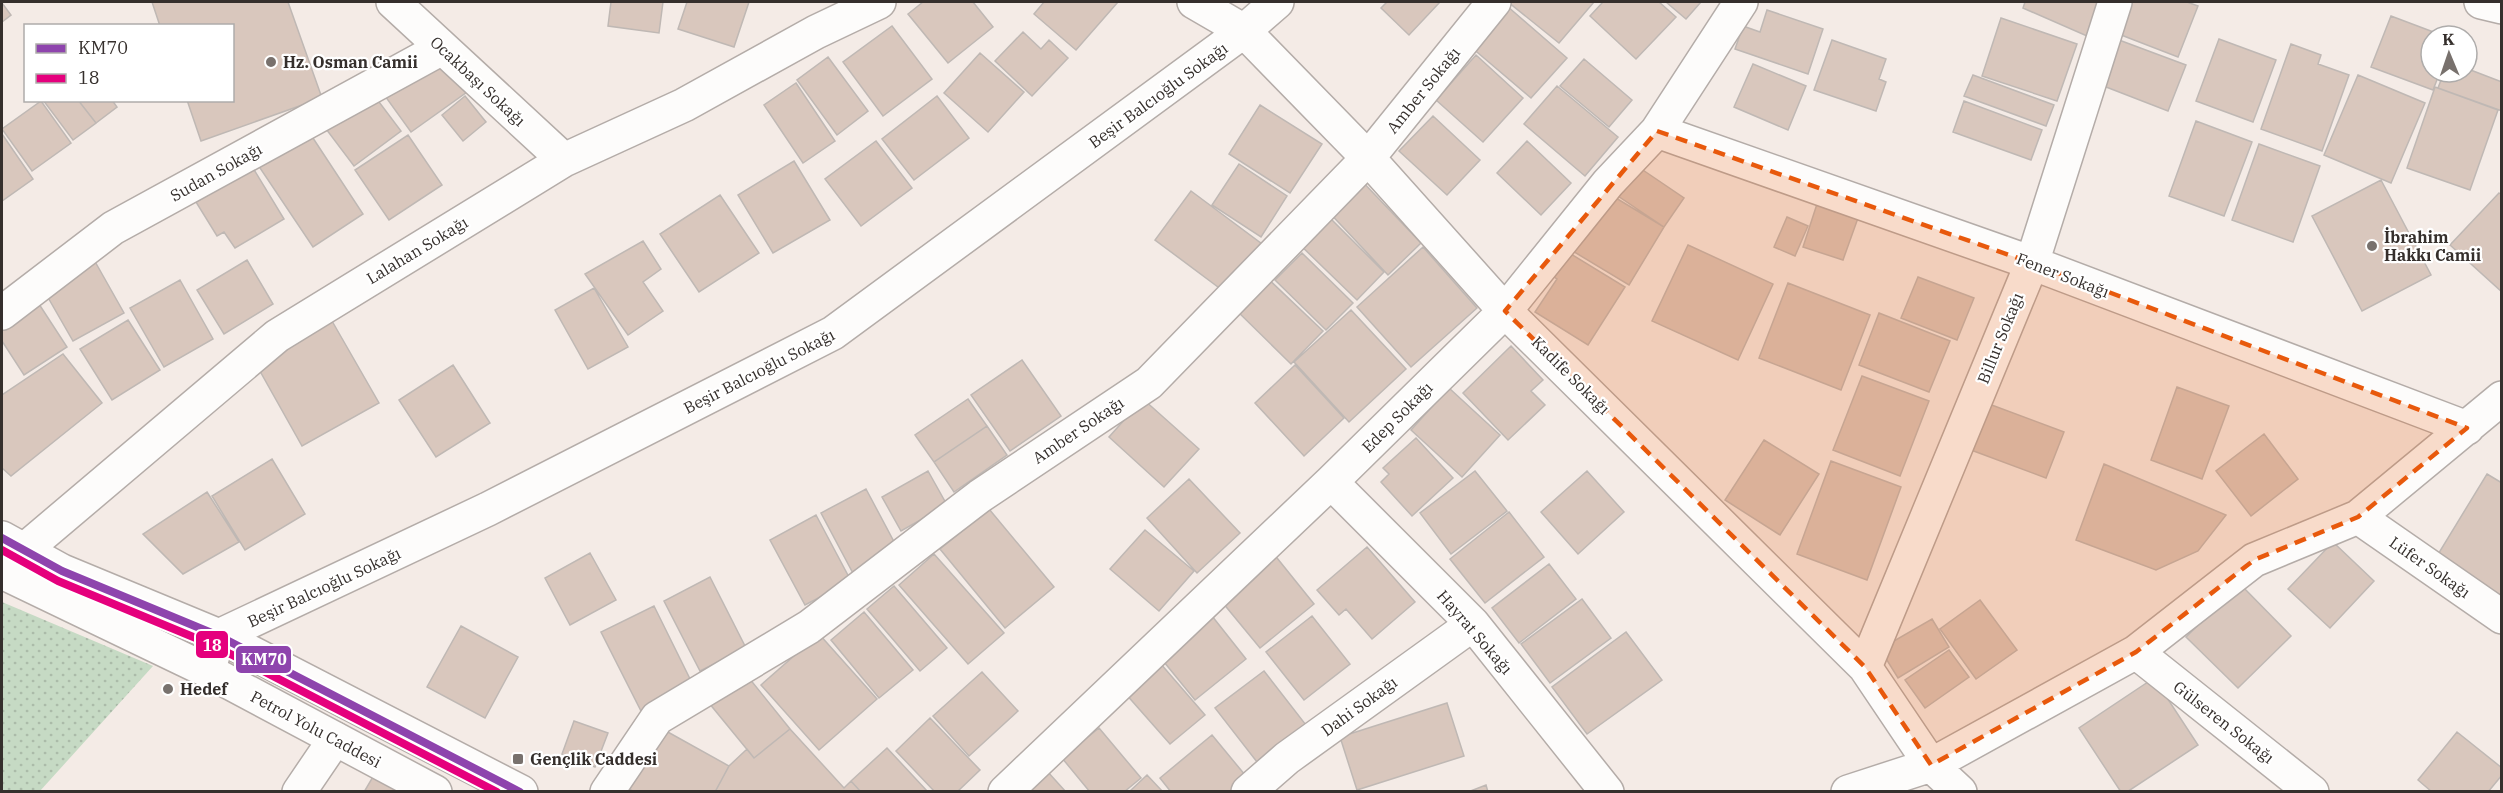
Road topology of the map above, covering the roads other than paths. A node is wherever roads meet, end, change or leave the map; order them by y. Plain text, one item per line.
1 (393, 2) edge
2 (879, 2) edge
3 (1194, 2) edge
4 (1277, 2) edge
5 (1494, 2) edge
6 (1741, 2) edge
7 (2115, 2) edge
8 (2481, 2) edge
9 (2502, 7) edge
10 (1244, 31) junction
11 (442, 48) junction
12 (1657, 131) junction
13 (1368, 158) junction
14 (564, 160) junction
15 (2031, 263) junction
16 (1505, 311) junction
17 (2, 313) edge
18 (2502, 398) edge
19 (2467, 428) junction
20 (1331, 482) junction
21 (2358, 517) junction
22 (7, 557) edge
23 (2502, 617) edge
24 (1473, 624) junction
25 (219, 636) junction
26 (2136, 652) junction
27 (1864, 667) junction
28 (208, 671) junction
29 (335, 739) junction
30 (1931, 765) junction
31 (298, 792) edge
32 (435, 792) edge
33 (521, 792) edge
34 (607, 792) edge
35 (1005, 792) edge
36 (1248, 792) edge
37 (1607, 792) edge
38 (1848, 792) edge
39 (1908, 792) edge
40 (1960, 792) edge
41 (2312, 792) edge

1 - 11 street, Ocakbaşı Sokağı
2 - 14 street, Lalahan Sokağı
3 - 10 street, Kadife Sokağı
4 - 10 street, Beşir Balcıoğlu Sokağı
5 - 13 street, Amber Sokağı
6 - 12 street, Edep Sokağı
7 - 15 street, Billur Sokağı
8 - 9 street
10 - 13 street, Kadife Sokağı
10 - 25 street, Beşir Balcıoğlu Sokağı
11 - 14 street, Ocakbaşı Sokağı
11 - 17 street, Sudan Sokağı
12 - 15 street, Fener Sokağı
12 - 16 street, Edep Sokağı
13 - 16 street, Kadife Sokağı
13 - 34 street, Amber Sokağı
14 - 22 street, Lalahan Sokağı
15 - 19 street, Fener Sokağı
15 - 27 street, Billur Sokağı
16 - 20 street, Edep Sokağı
16 - 27 street, Kadife Sokağı
18 - 19 street
19 - 21 street
20 - 24 street, Hayrat Sokağı
20 - 35 street, Edep Sokağı
21 - 23 street, Lüfer Sokağı
21 - 26 street
22 - 25 street
22 - 28 street, Petrol Yolu Caddesi
24 - 36 street, Dahi Sokağı
24 - 37 street, Hayrat Sokağı
25 - 28 street
25 - 33 street
26 - 30 street
26 - 41 street, Gülseren Sokağı
27 - 30 street, Kadife Sokağı
28 - 29 street, Petrol Yolu Caddesi
29 - 31 street
29 - 32 street, Petrol Yolu Caddesi
30 - 38 street
30 - 39 street
30 - 40 street, Kadife Sokağı

